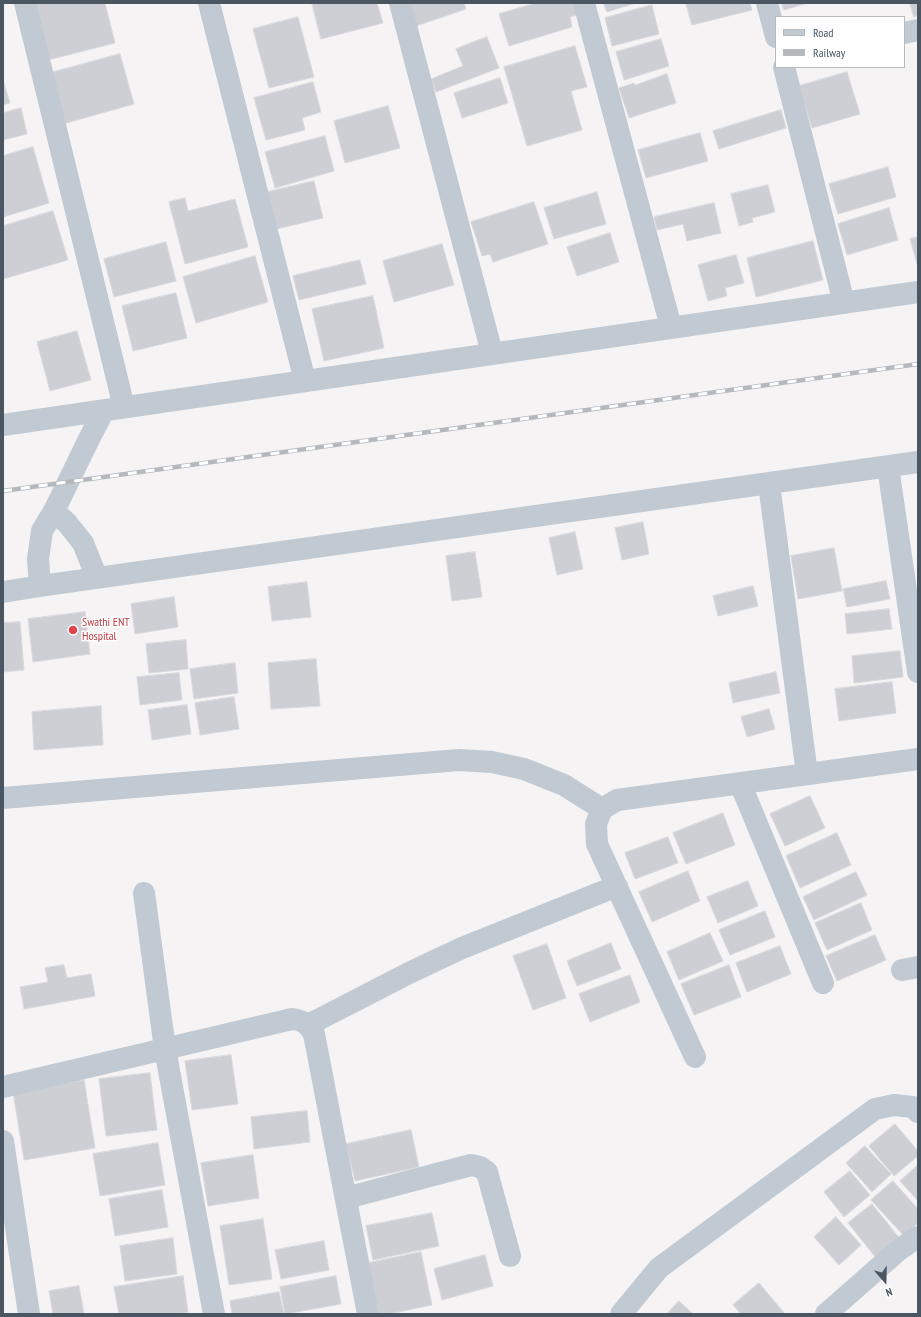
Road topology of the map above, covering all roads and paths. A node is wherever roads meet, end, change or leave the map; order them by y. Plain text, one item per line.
1 (25, 3) edge
2 (209, 3) edge
3 (400, 3) edge
4 (584, 3) edge
5 (767, 3) edge
6 (918, 30) edge
7 (775, 33) edge
8 (905, 34) edge
9 (784, 68) edge
10 (918, 292) edge
11 (844, 303) junction
12 (671, 327) junction
13 (492, 353) junction
14 (305, 381) junction
15 (114, 409) junction
16 (3, 425) edge
17 (918, 462) edge
18 (888, 467) junction
19 (769, 484) junction
20 (54, 511) junction
21 (97, 578) junction
22 (40, 586) junction
23 (3, 592) edge
24 (918, 672) edge
25 (918, 759) edge
26 (807, 774) junction
27 (740, 783) junction
28 (3, 798) edge
29 (602, 809) junction
30 (617, 886) junction
31 (144, 893) dead end
32 (823, 984) dead end
33 (308, 1025) junction
34 (165, 1049) junction
35 (695, 1057) dead end
36 (3, 1087) edge
37 (918, 1112) edge
38 (3, 1141) edge
39 (346, 1198) junction
40 (918, 1237) edge
41 (510, 1256) dead end
42 (29, 1314) edge
43 (214, 1314) edge
44 (368, 1314) edge
45 (621, 1314) edge
46 (826, 1314) edge

1 - 15 street
2 - 14 street
3 - 13 street
4 - 12 street
5 - 7 street
6 - 8 street
9 - 11 street
10 - 11 street
11 - 12 street
12 - 13 street
13 - 14 street
14 - 15 street
15 - 16 street
15 - 20 street
17 - 18 street
18 - 19 street
18 - 24 street
19 - 21 street
19 - 26 street
20 - 21 street
20 - 22 street
21 - 22 street
22 - 23 street
25 - 26 street
26 - 27 street
27 - 29 street
27 - 32 street
28 - 29 street
29 - 30 street
30 - 33 street
30 - 35 street
31 - 34 street
33 - 34 street
33 - 39 street
34 - 36 street
34 - 43 street
37 - 45 street
38 - 42 street
39 - 41 street
39 - 44 street
40 - 46 street

